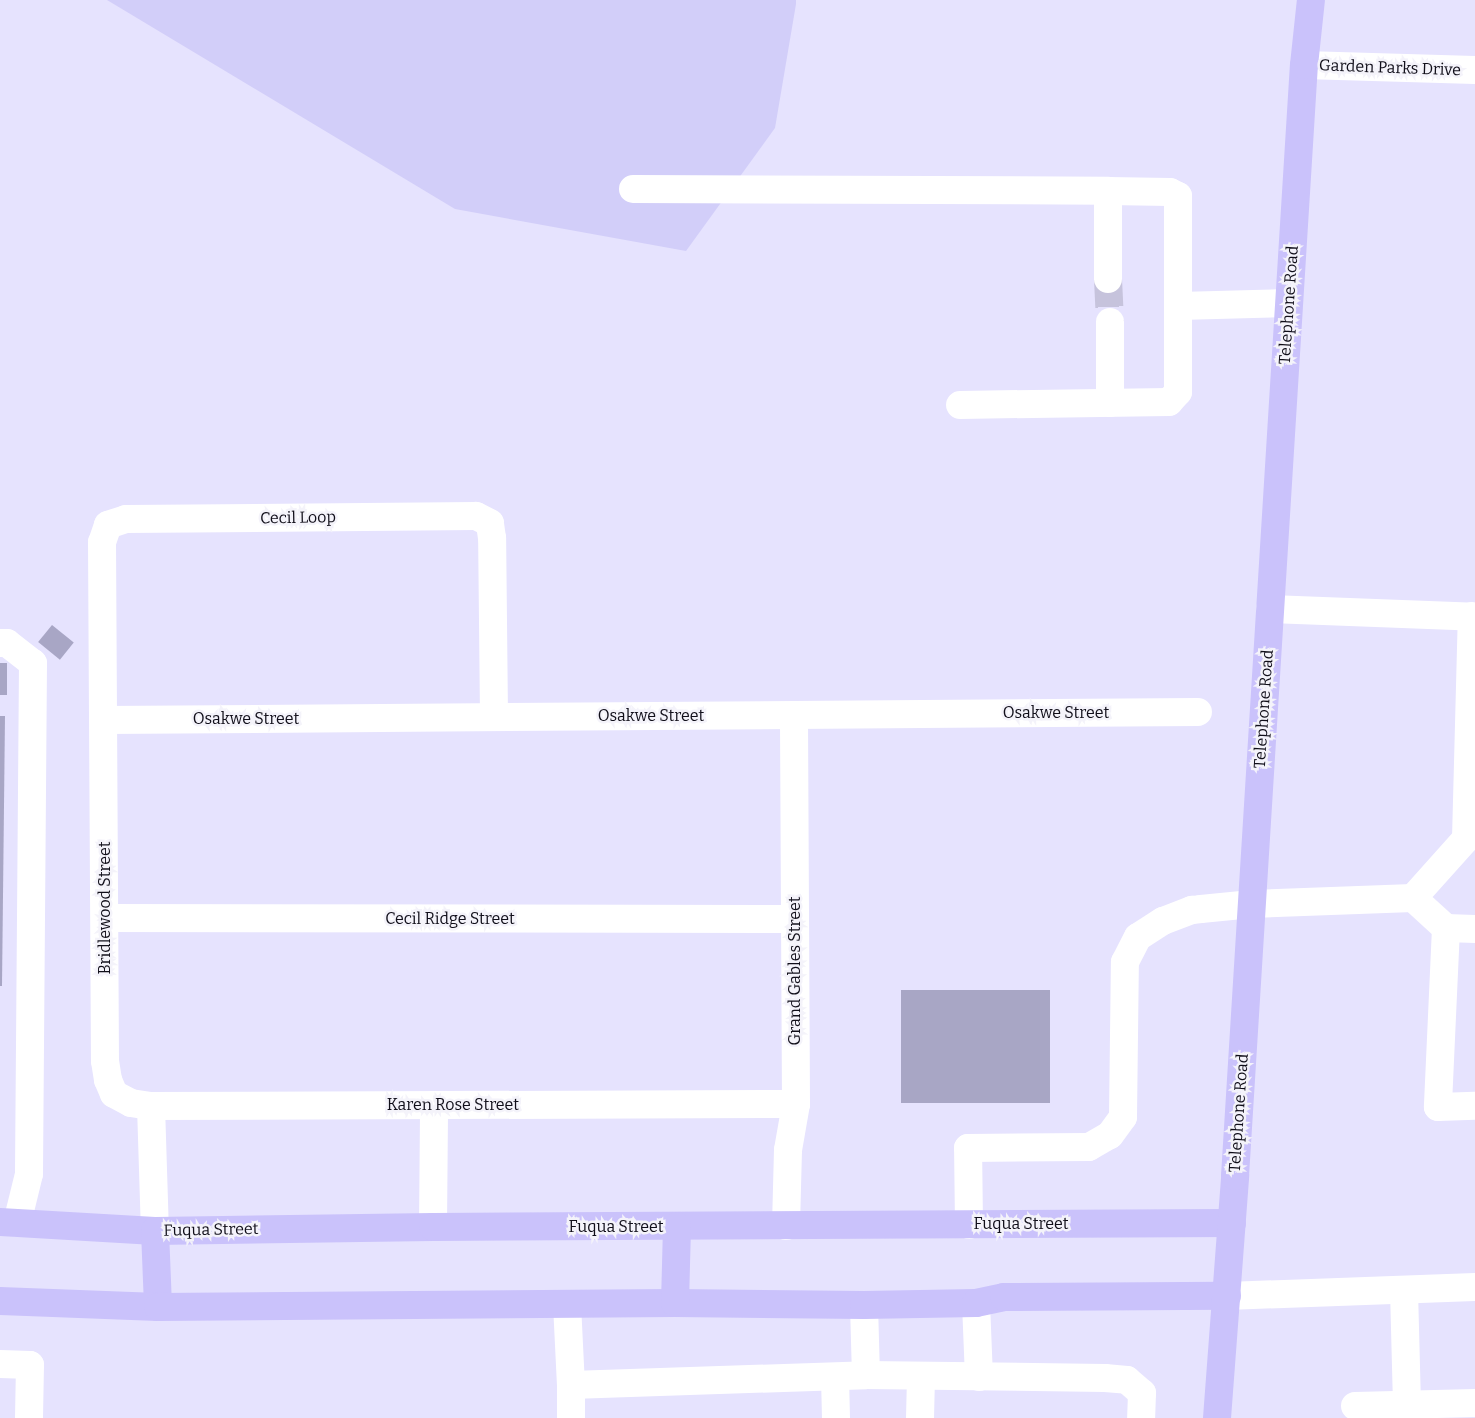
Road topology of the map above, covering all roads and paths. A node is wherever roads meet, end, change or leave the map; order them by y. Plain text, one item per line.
1 (1311, 0) edge
2 (1304, 65) junction
3 (1475, 70) edge
4 (633, 189) dead end
5 (1108, 191) junction
6 (1108, 279) tunnel mouth
7 (1289, 303) junction
8 (1178, 306) junction
9 (1110, 322) tunnel mouth
10 (1110, 403) junction
11 (960, 405) dead end
12 (1270, 609) junction
13 (1474, 616) edge
14 (0, 643) edge
15 (1198, 712) dead end
16 (794, 715) junction
17 (494, 717) junction
18 (104, 720) junction
19 (1471, 839) edge
20 (1413, 898) junction
21 (1252, 904) junction
22 (104, 918) junction
23 (795, 919) junction
24 (1446, 928) junction
25 (1475, 929) edge
26 (114, 1094) joint
27 (796, 1104) junction
28 (151, 1106) junction
29 (434, 1106) junction
30 (1475, 1106) edge
31 (9, 1223) edge
32 (1232, 1223) junction
33 (969, 1225) junction
34 (677, 1226) junction
35 (786, 1226) junction
36 (433, 1227) junction
37 (155, 1231) junction
38 (1475, 1287) edge
39 (1404, 1290) junction
40 (1227, 1296) junction
41 (0, 1301) edge
42 (675, 1303) junction
43 (976, 1303) junction
44 (566, 1304) junction
45 (864, 1305) junction
46 (158, 1307) junction
47 (0, 1364) edge
48 (866, 1375) junction
49 (921, 1376) junction
50 (835, 1377) junction
51 (979, 1377) junction
52 (571, 1384) junction
53 (1475, 1403) edge
54 (1407, 1405) junction
55 (1355, 1406) dead end
56 (29, 1418) edge
57 (571, 1418) edge
58 (836, 1418) edge
59 (920, 1418) edge
60 (1141, 1418) edge
61 (1217, 1418) edge

1 - 2 main road, Telephone Road
2 - 3 street, Garden Parks Drive
2 - 7 main road, Telephone Road
4 - 5 street
5 - 6 street
5 - 8 street
7 - 8 street
7 - 12 main road, Telephone Road
8 - 10 street
9 - 10 street
10 - 11 street
12 - 13 street
12 - 21 main road, Telephone Road
13 - 19 street
14 - 31 street
15 - 16 street, Osakwe Street
16 - 17 street, Osakwe Street
16 - 23 street, Grand Gables Street
17 - 18 street, Osakwe Street
17 - 18 street, Cecil Loop
18 - 22 street, Bridlewood Street
19 - 20 street
20 - 21 street
20 - 24 street
21 - 32 main road, Telephone Road
21 - 33 street
22 - 23 street, Cecil Ridge Street
22 - 26 street, Bridlewood Street
23 - 27 street, Grand Gables Street
24 - 25 street
24 - 30 street
26 - 28 street, Karen Rose Street
27 - 29 street, Karen Rose Street
27 - 35 street, Grand Gables Street
28 - 29 street, Karen Rose Street
28 - 37 street
29 - 36 street
31 - 37 main road, Fuqua Street
32 - 33 main road, Fuqua Street
32 - 40 main road, Telephone Road
33 - 35 main road, Fuqua Street
34 - 35 main road, Fuqua Street
34 - 36 main road, Fuqua Street
34 - 42 main road
36 - 37 main road, Fuqua Street
37 - 46 main road
38 - 39 street
39 - 40 street
39 - 54 street
40 - 43 main road
40 - 61 main road, Telephone Road
41 - 46 main road
42 - 44 main road
42 - 45 main road
43 - 45 main road
43 - 51 street
44 - 46 main road
44 - 52 street
45 - 48 street
47 - 56 street
48 - 49 street
48 - 50 street
49 - 51 street
49 - 59 street
50 - 52 street
50 - 58 street
51 - 60 street
52 - 57 street
53 - 54 street
54 - 55 street

